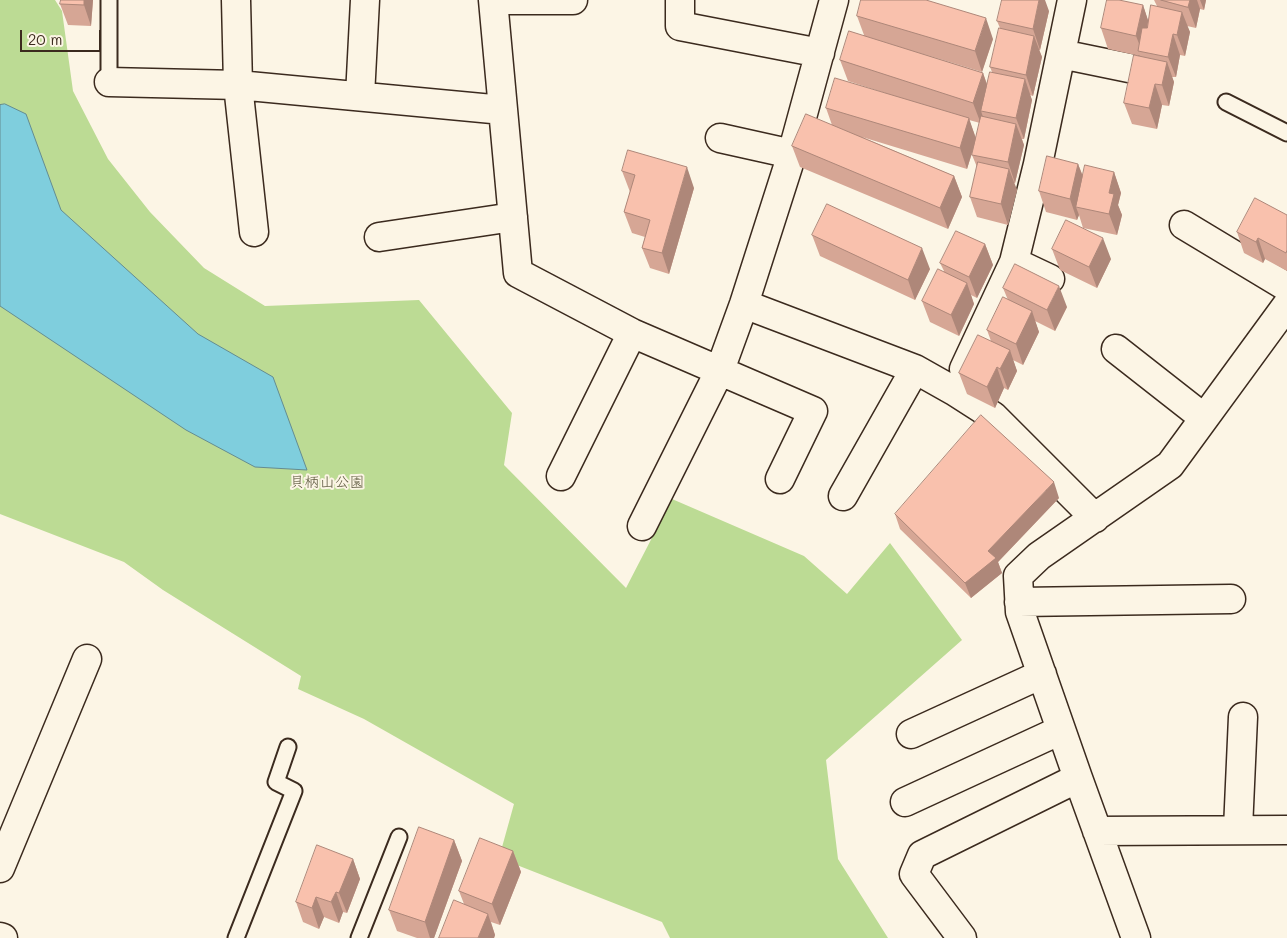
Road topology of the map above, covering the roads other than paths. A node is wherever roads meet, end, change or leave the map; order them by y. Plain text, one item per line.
1 (109, 0) edge
2 (236, 0) edge
3 (365, 0) edge
4 (493, 0) edge
5 (504, 0) edge
6 (573, 0) edge
7 (680, 0) edge
8 (834, 0) edge
9 (1072, 0) edge
10 (820, 53) junction
11 (1061, 54) junction
12 (1134, 69) edge
13 (109, 82) joint
14 (238, 85) junction
15 (360, 96) junction
16 (1226, 102) dead end
17 (503, 110) junction
18 (1287, 132) edge
19 (720, 138) dead end
20 (792, 154) junction
21 (1038, 164) junction
22 (1066, 169) edge
23 (513, 217) junction
24 (1184, 226) dead end
25 (254, 232) dead end
26 (379, 237) dead end
27 (1014, 262) junction
28 (1050, 279) edge
29 (1287, 287) edge
30 (744, 304) junction
31 (1287, 305) edge
32 (632, 332) junction
33 (1116, 349) dead end
34 (915, 368) junction
35 (720, 370) junction
36 (954, 391) junction
37 (1204, 418) junction
38 (561, 476) dead end
39 (780, 479) dead end
40 (843, 496) dead end
41 (1095, 518) junction
42 (642, 526) dead end
43 (1231, 599) dead end
44 (1019, 602) junction
45 (87, 659) dead end
46 (1042, 674) junction
47 (1242, 718) dead end
48 (1061, 730) junction
49 (911, 734) dead end
50 (288, 747) dead end
51 (1078, 778) junction
52 (905, 802) dead end
53 (1238, 829) junction
54 (1287, 830) edge
55 (1097, 831) junction
56 (399, 836) dead end
57 (0, 868) edge
58 (236, 938) edge
59 (359, 938) edge
60 (962, 938) edge
61 (1136, 938) edge

1 - 13 lane
2 - 14 street
3 - 15 street
4 - 17 street
5 - 6 street
7 - 10 street
8 - 10 street
9 - 11 street
10 - 20 street
11 - 12 street
11 - 21 street
13 - 14 street
14 - 15 street
14 - 25 street
15 - 17 street
16 - 18 lane
17 - 23 street
19 - 20 street
20 - 30 street
21 - 22 street
21 - 27 street
23 - 26 street
23 - 32 street
24 - 29 street
27 - 28 street
27 - 36 street
30 - 34 street
30 - 35 street
31 - 37 street
32 - 35 street
32 - 38 street
33 - 37 street
34 - 36 street
34 - 40 street
35 - 39 street
35 - 42 street
36 - 41 street
37 - 41 street
41 - 44 street
43 - 44 street
44 - 46 street
45 - 57 street
46 - 48 street
46 - 49 street
47 - 53 street
48 - 51 street
48 - 52 street
50 - 58 lane
51 - 55 street
51 - 60 street
53 - 54 street
53 - 55 street
55 - 61 street
56 - 59 lane

